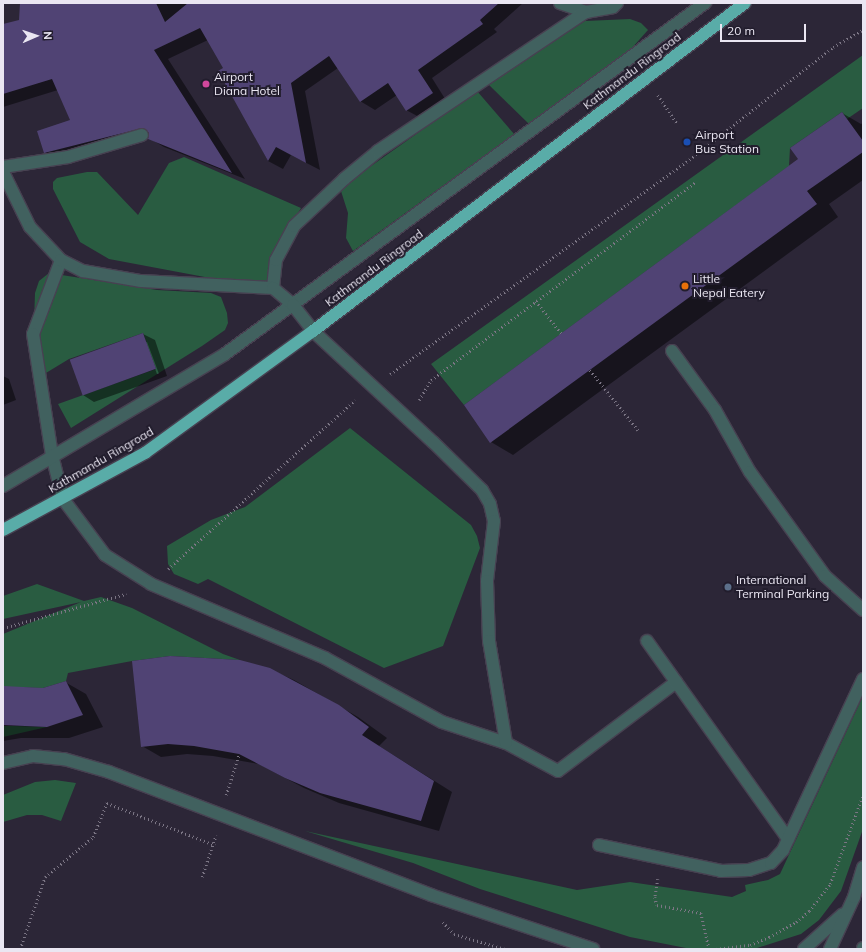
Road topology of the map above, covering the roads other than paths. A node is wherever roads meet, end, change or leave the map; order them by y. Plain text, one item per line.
1 (560, 3) edge
2 (617, 3) edge
3 (705, 3) edge
4 (745, 3) edge
5 (586, 12) junction
6 (142, 135) dead end
7 (3, 167) edge
8 (3, 172) edge
9 (61, 260) junction
10 (273, 288) junction
11 (293, 305) junction
12 (313, 331) junction
13 (672, 351) dead end
14 (52, 455) junction
15 (3, 486) edge
16 (63, 499) junction
17 (3, 530) edge
18 (863, 610) edge
19 (647, 640) dead end
20 (863, 679) edge
21 (676, 682) junction
22 (506, 743) junction
23 (3, 763) edge
24 (788, 839) junction
25 (599, 845) dead end
26 (863, 867) edge
27 (854, 897) junction
28 (593, 949) edge
29 (804, 949) edge
30 (830, 949) edge

1 - 5 street
2 - 5 street
3 - 11 street
4 - 12 highway, Kathmandu Ringroad
5 - 10 street
6 - 7 street
8 - 9 street
9 - 10 street
9 - 14 street
10 - 11 street
11 - 12 street
11 - 14 street
12 - 16 highway, Kathmandu Ringroad
12 - 22 street
13 - 18 street
14 - 15 street
14 - 16 street
16 - 17 highway, Kathmandu Ringroad
16 - 22 street
19 - 21 street
20 - 24 street
21 - 22 street
21 - 24 street
23 - 28 street
24 - 25 street
26 - 27 street
27 - 29 street
27 - 30 street

